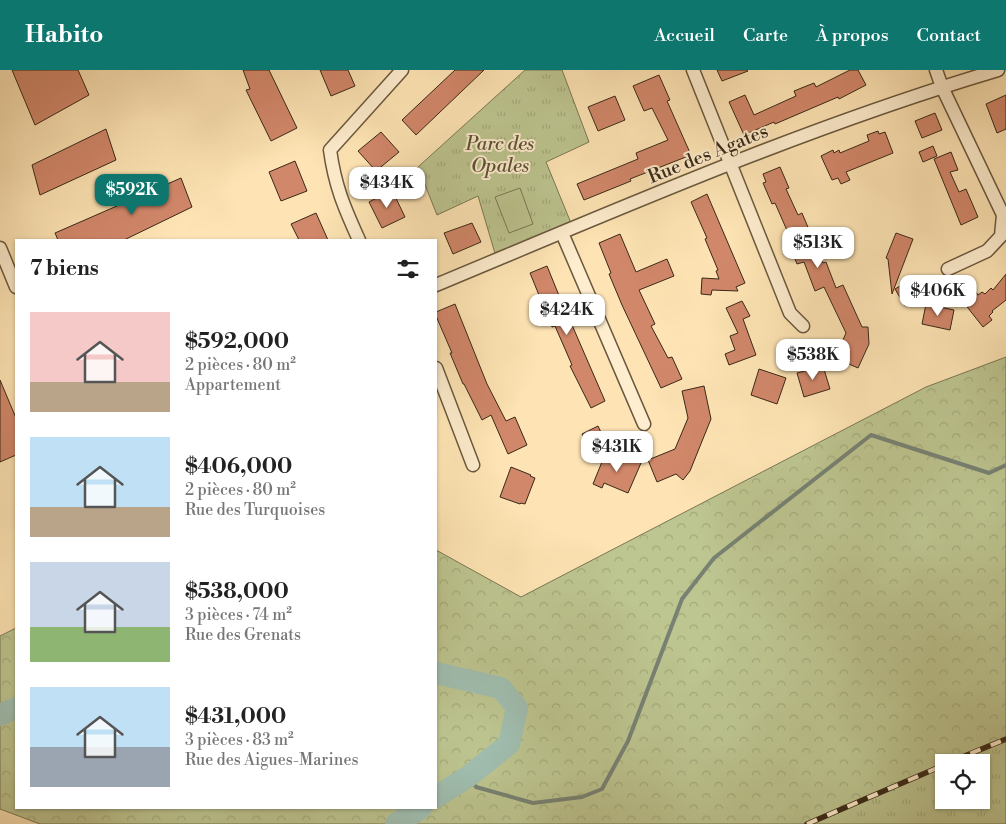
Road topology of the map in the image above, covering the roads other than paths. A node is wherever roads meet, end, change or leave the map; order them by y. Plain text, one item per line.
1 (402, 70) edge
2 (693, 70) edge
3 (936, 70) edge
4 (998, 70) edge
5 (942, 87) junction
6 (730, 163) junction
7 (562, 233) junction
8 (359, 239) edge
9 (0, 248) edge
10 (948, 269) dead end
11 (15, 285) edge
12 (437, 285) edge
13 (803, 326) dead end
14 (437, 371) edge
15 (644, 424) dead end
16 (473, 465) dead end

1 - 8 street
2 - 6 street
3 - 5 street
4 - 5 street, Rue des Agates
5 - 6 street, Rue des Agates
5 - 10 street
6 - 7 street, Rue des Agates
6 - 13 street
7 - 12 street, Rue des Agates
7 - 15 street
9 - 11 street
14 - 16 street

